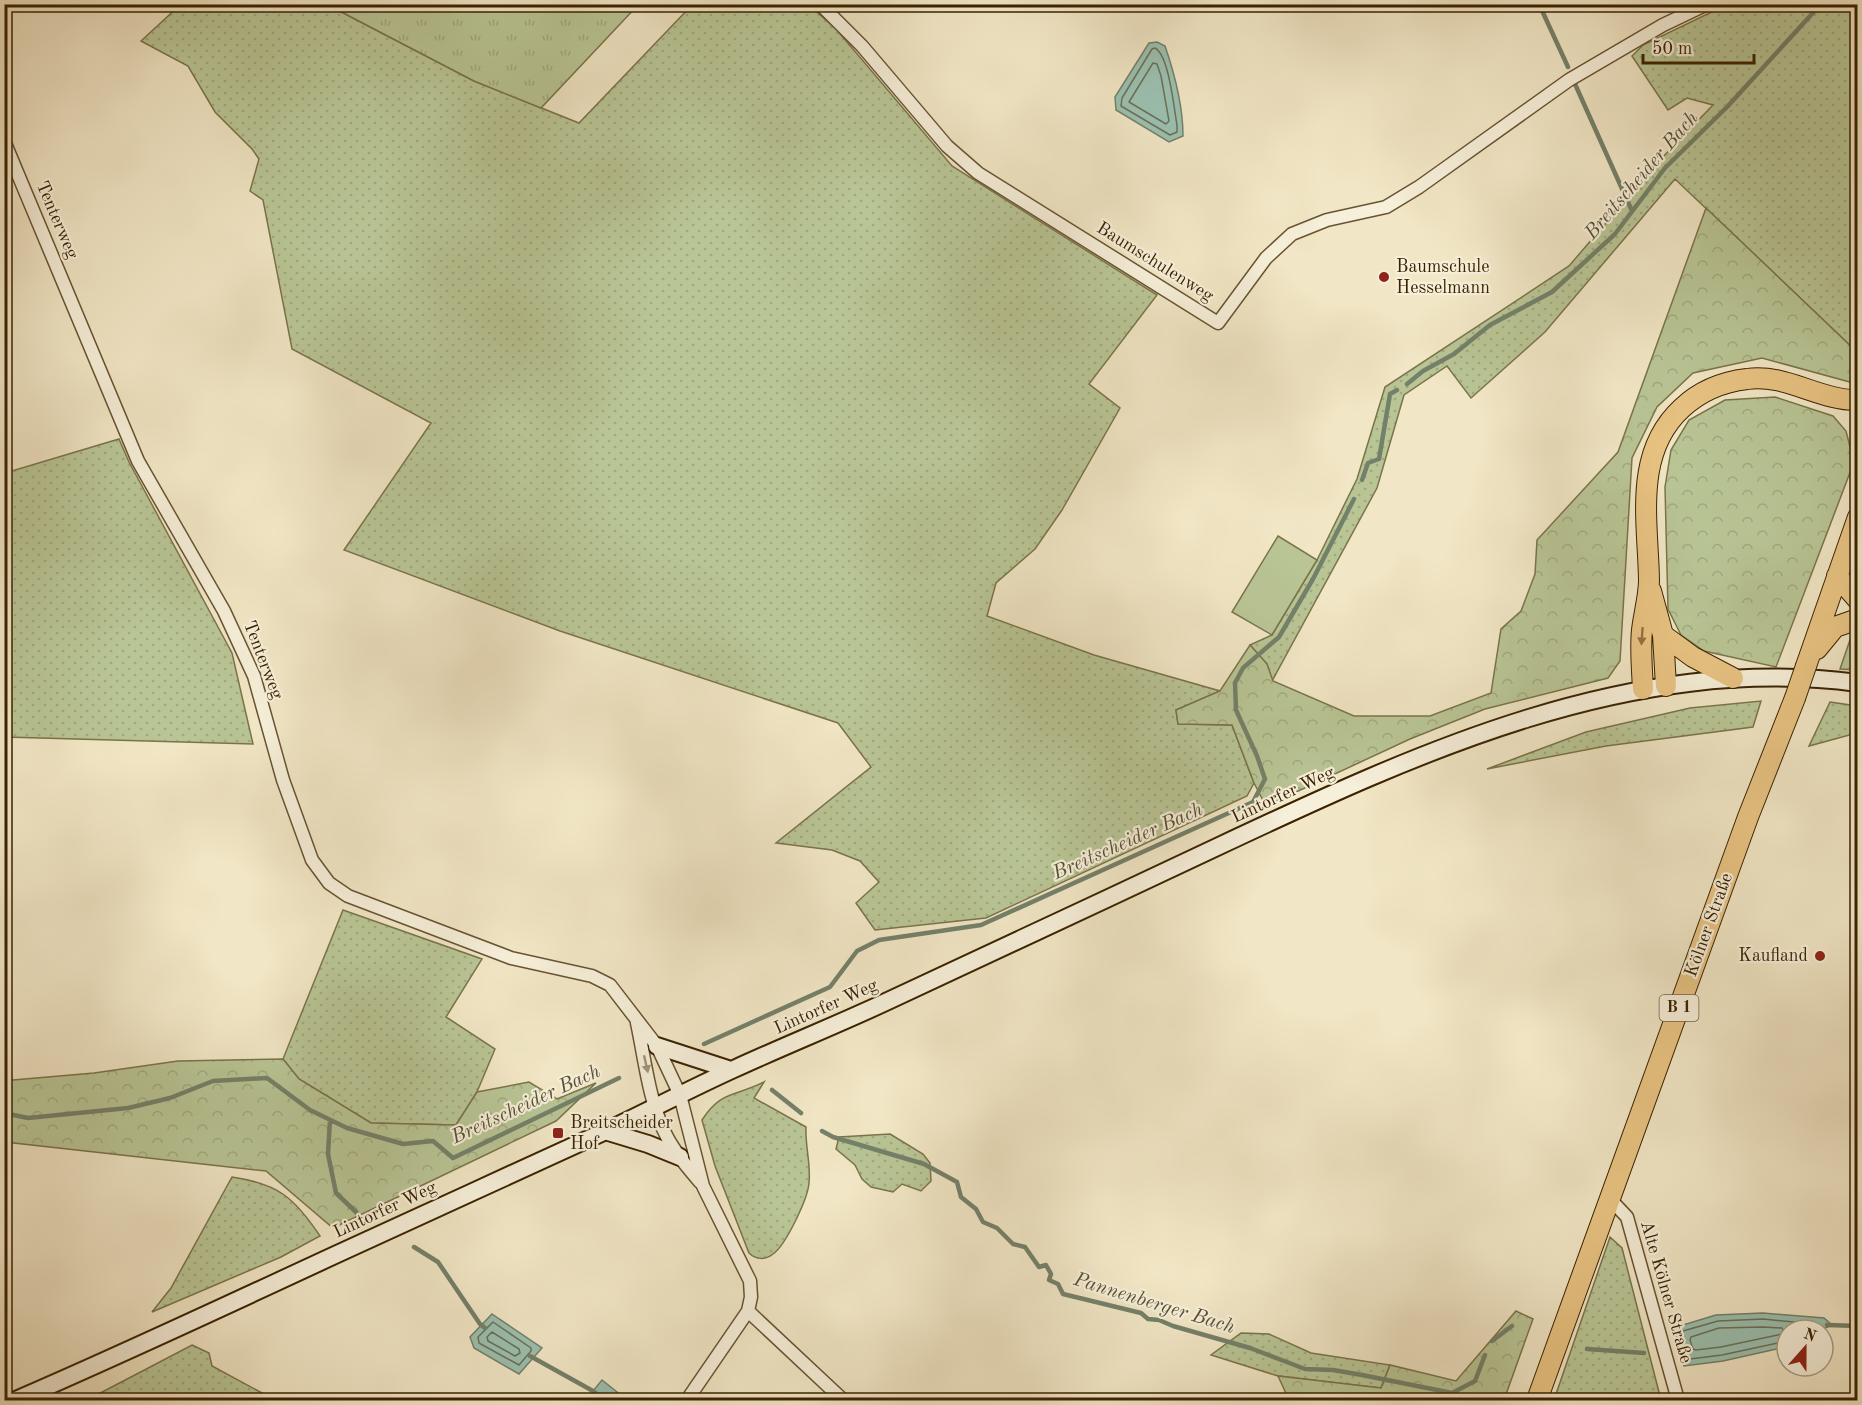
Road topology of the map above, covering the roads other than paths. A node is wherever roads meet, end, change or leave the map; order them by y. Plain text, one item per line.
1 (820, 4) edge
2 (1707, 4) edge
3 (4, 141) edge
4 (1849, 400) edge
5 (1857, 415) edge
6 (1857, 517) edge
7 (1838, 576) junction
8 (1649, 583) junction
9 (1857, 600) edge
10 (1857, 619) edge
11 (1663, 635) junction
12 (1806, 666) junction
13 (1733, 678) junction
14 (1857, 684) edge
15 (1666, 686) junction
16 (1643, 689) junction
17 (636, 1021) junction
18 (657, 1046) junction
19 (731, 1070) junction
20 (680, 1095) junction
21 (656, 1107) junction
22 (605, 1131) junction
23 (680, 1158) junction
24 (703, 1186) junction
25 (1610, 1199) junction
26 (748, 1311) junction
27 (16, 1401) edge
28 (687, 1401) edge
29 (843, 1401) edge
30 (1537, 1401) edge
31 (1678, 1401) edge

1 - 2 street, Baumschulenweg
3 - 17 street, Tenterweg
4 - 5 main road
4 - 8 main road
6 - 7 main road, Kölner Straße / B 1
7 - 9 main road
7 - 12 main road, Kölner Straße / B 1
8 - 11 main road
8 -> 16 main road
10 - 12 main road
11 - 13 main road
11 - 15 main road
12 - 25 main road, Kölner Straße / B 1, bridge
13 - 14 main road, Lintorfer Weg
13 - 15 main road, Lintorfer Weg
15 - 16 main road, Lintorfer Weg
16 - 19 main road, Lintorfer Weg
17 - 18 street, Tenterweg
17 -> 21 street, Tenterweg
18 - 19 main road
18 - 20 street, Tenterweg
19 - 20 main road, Lintorfer Weg
20 - 21 main road, Lintorfer Weg
20 - 24 street
21 - 22 main road, Lintorfer Weg
21 - 23 street
22 - 23 main road
22 - 27 main road, Lintorfer Weg
23 - 24 street
24 - 26 street
25 - 30 main road, Kölner Straße / B 1
25 - 31 street, Alte Kölner Straße
26 - 28 street
26 - 29 street

